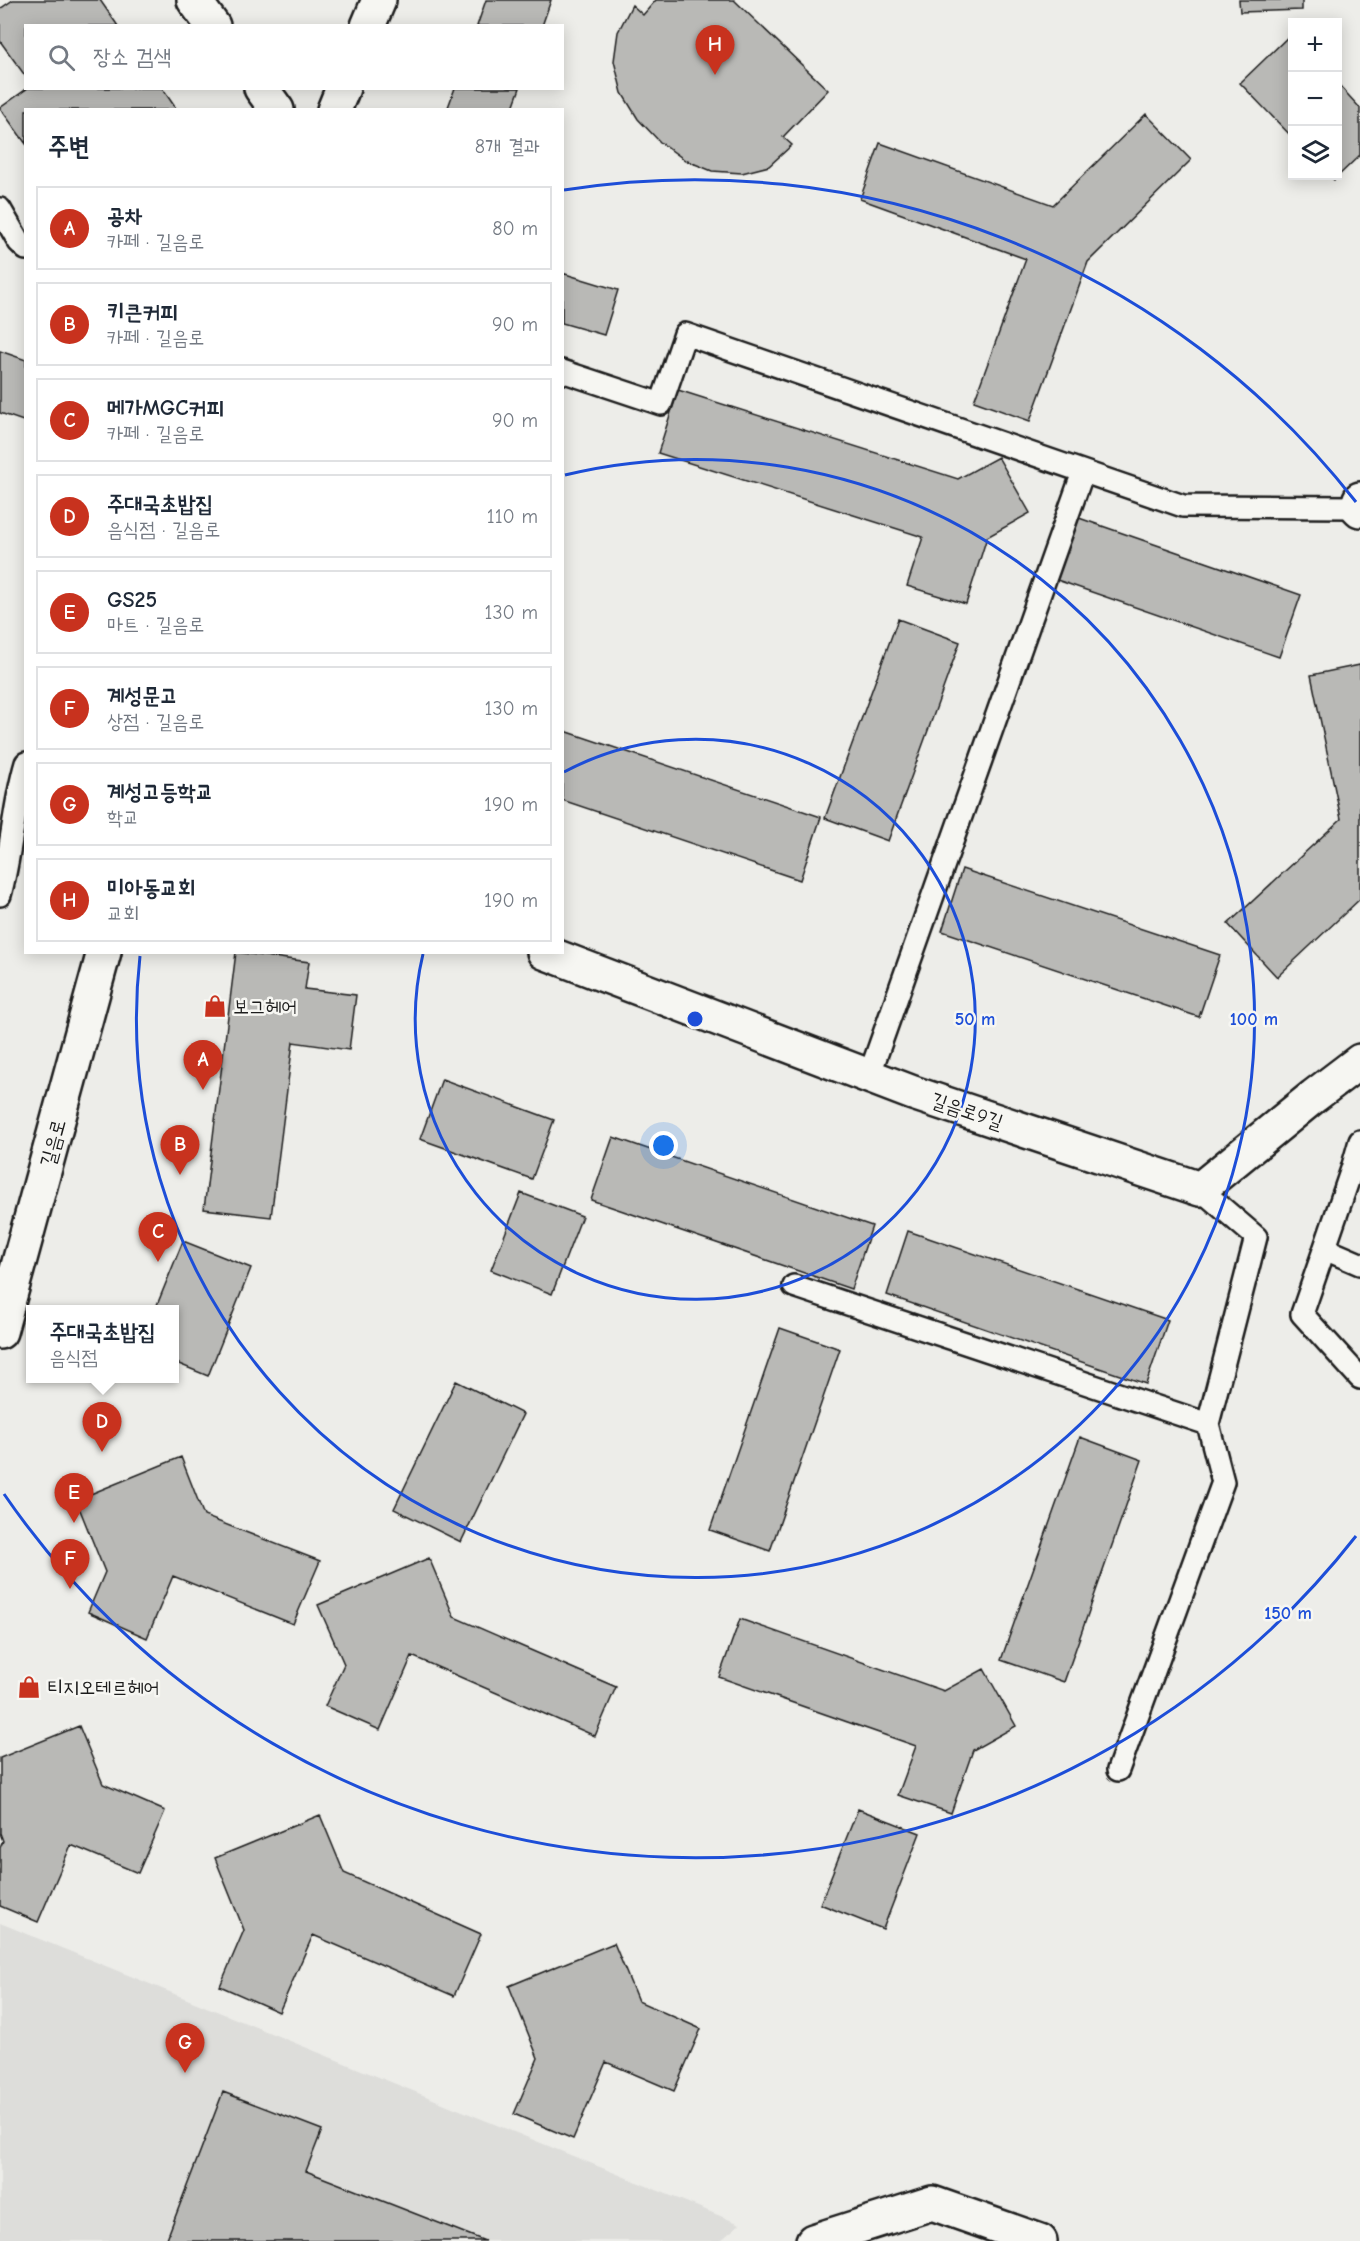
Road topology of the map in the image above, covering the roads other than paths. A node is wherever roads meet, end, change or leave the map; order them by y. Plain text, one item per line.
1 (194, 0) edge
2 (379, 0) edge
3 (212, 24) edge
4 (369, 24) edge
5 (262, 90) edge
6 (342, 90) edge
7 (276, 108) edge
8 (335, 108) edge
9 (0, 210) edge
10 (24, 247) edge
11 (564, 372) edge
12 (1083, 472) junction
13 (1359, 505) edge
14 (24, 769) edge
15 (0, 895) edge
16 (103, 954) edge
17 (549, 954) edge
18 (1360, 1061) edge
19 (868, 1076) junction
20 (1360, 1141) edge
21 (1200, 1189) junction
22 (1325, 1249) junction
23 (1360, 1264) edge
24 (794, 1286) dead end
25 (0, 1332) edge
26 (1360, 1378) edge
27 (1208, 1424) junction
28 (1118, 1770) dead end
29 (813, 2241) edge
30 (1040, 2241) edge

1 - 3 street
2 - 4 street
5 - 7 street
6 - 8 street
9 - 10 lane
11 - 12 lane
12 - 13 lane
12 - 19 lane
14 - 15 lane
16 - 25 street, 길음로
17 - 19 street, 길음로9길
18 - 21 street
19 - 21 street, 길음로9길
20 - 22 lane
21 - 27 lane
22 - 23 lane
22 - 26 lane
24 - 27 lane
27 - 28 lane
29 - 30 street

